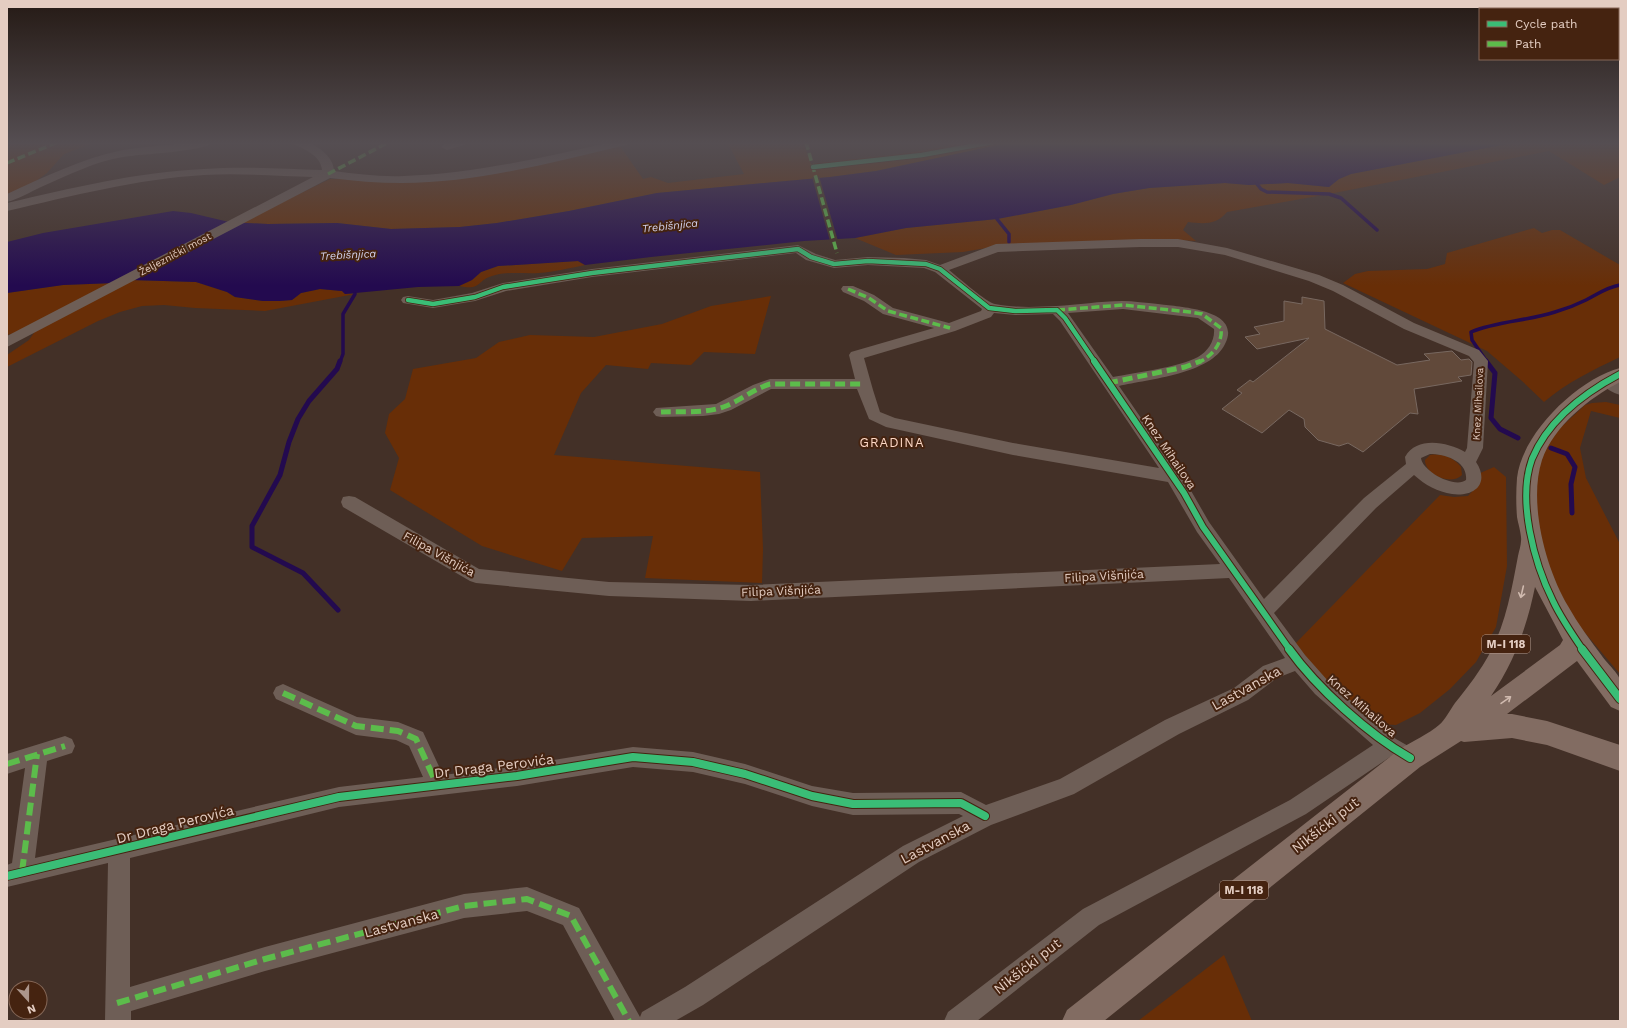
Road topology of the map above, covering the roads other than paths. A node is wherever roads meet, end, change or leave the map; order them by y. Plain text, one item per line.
1 (25, 190) edge
2 (82, 190) edge
3 (296, 190) edge
4 (7, 198) edge
5 (7, 207) edge
6 (940, 269) junction
7 (848, 289) dead end
8 (408, 300) dead end
9 (989, 308) junction
10 (1057, 310) junction
11 (39, 327) junction
12 (950, 328) junction
13 (7, 342) edge
14 (7, 356) edge
15 (1616, 382) edge
16 (1108, 383) junction
17 (863, 384) junction
18 (661, 412) dead end
19 (1468, 462) junction
20 (1415, 465) junction
21 (1173, 477) junction
22 (349, 502) dead end
23 (1532, 540) junction
24 (1233, 571) junction
25 (1264, 611) junction
26 (1577, 639) junction
27 (1298, 661) junction
28 (283, 693) dead end
29 (1620, 699) edge
30 (1448, 734) junction
31 (65, 746) dead end
32 (1400, 752) junction
33 (36, 754) junction
34 (1620, 758) edge
35 (7, 764) edge
36 (437, 785) junction
37 (985, 816) junction
38 (119, 850) junction
39 (15, 874) edge
40 (118, 1012) edge
41 (628, 1021) edge
42 (651, 1021) edge
43 (957, 1021) edge
44 (1078, 1021) edge

1 - 4 street
2 - 5 street
3 - 11 street, Željeznički most
6 - 8 street
6 - 9 street
6 - 19 street, Knez Mihailova
7 - 12 street
9 - 10 street
9 - 12 street, Knez Mihailova
10 - 16 street, Knez Mihailova
10 - 16 street
11 - 13 street
11 - 14 street
12 - 17 street, Knez Mihailova
15 - 23 main road, M-I 118
16 - 21 street, Knez Mihailova
17 - 18 street
17 - 21 street, Knez Mihailova
19 - 20 street
19 - 20 street
20 - 25 street
21 - 24 street, Knez Mihailova
22 - 24 street, Filipa Višnjića
23 - 26 main road, M-I 118
23 -> 30 main road, M-I 118
24 - 25 street, Knez Mihailova
25 - 27 street, Knez Mihailova
26 - 29 main road
30 -> 26 main road, Nikšićki put / M-I 118
27 - 32 street, Knez Mihailova
27 - 37 street, Lastvanska
28 - 36 street
30 - 32 main road, Nikšićki put / M-I 118
30 - 34 main road
31 - 33 street
32 - 43 street, Nikšićki put
32 - 44 main road, Nikšićki put / M-I 118
33 - 35 street
33 - 39 street
36 - 37 street, Dr Draga Perovića
36 - 38 street, Dr Draga Perovića
37 - 42 street, Lastvanska
38 - 39 street, Dr Draga Perovića
38 - 40 street
40 - 41 street, Lastvanska

